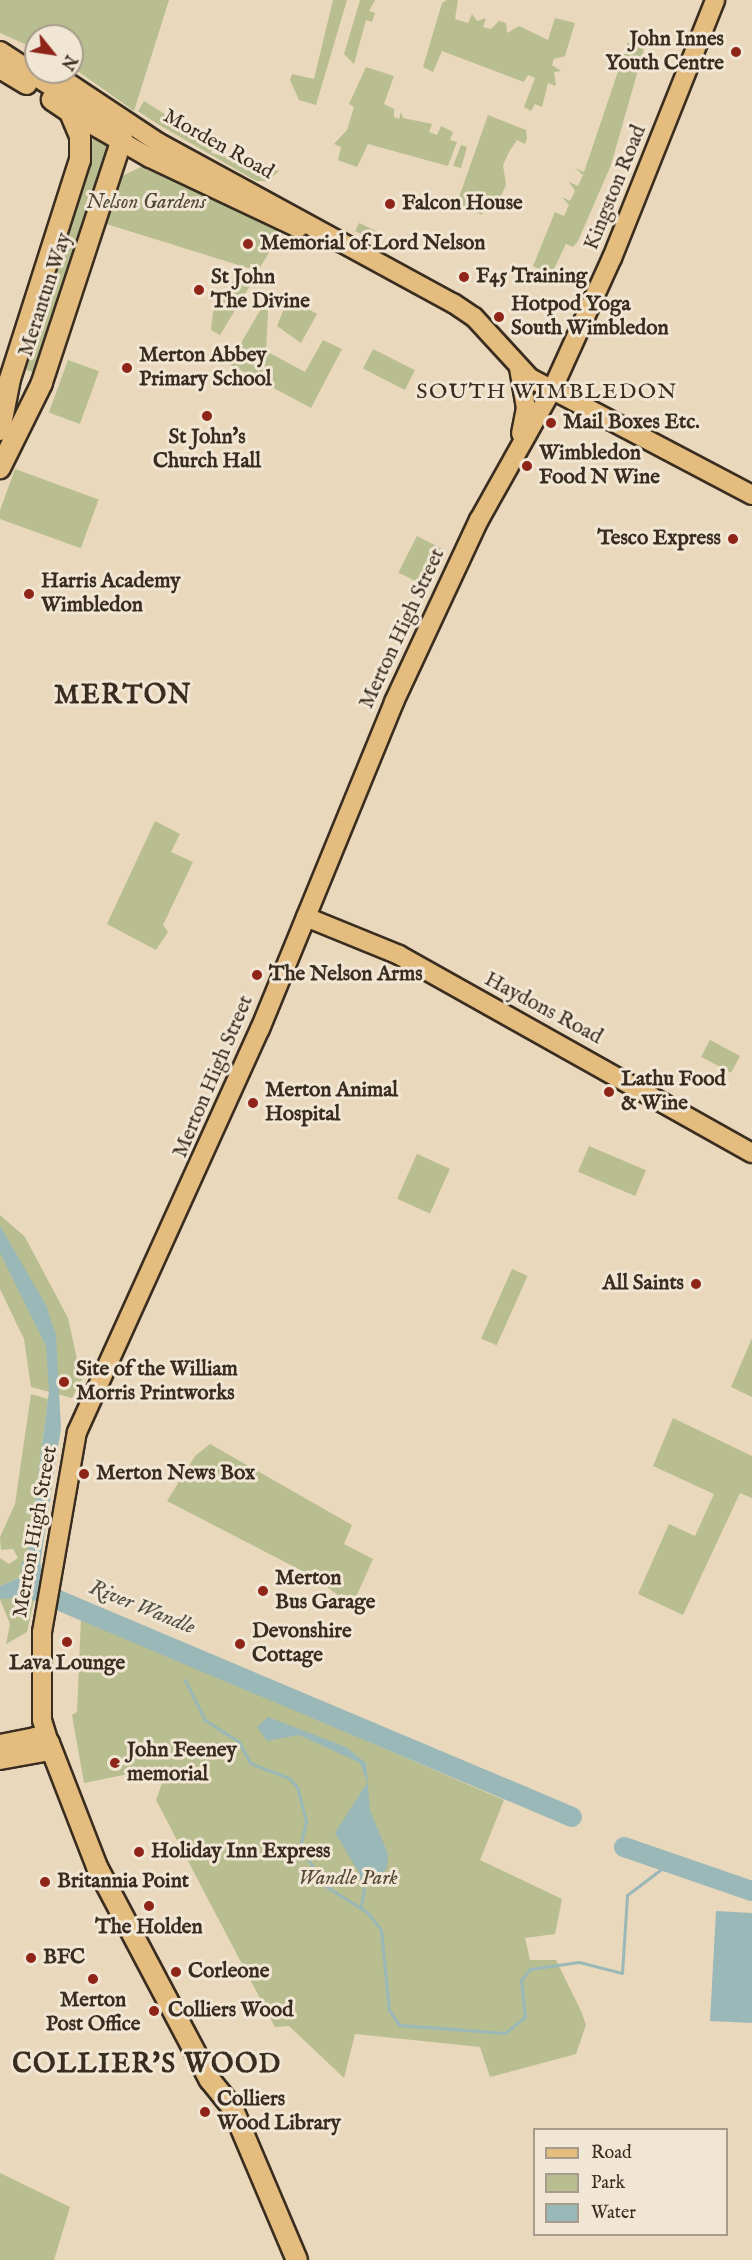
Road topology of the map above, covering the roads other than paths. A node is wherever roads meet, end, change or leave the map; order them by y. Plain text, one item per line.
1 (715, 0) edge
2 (0, 50) edge
3 (24, 59) edge
4 (0, 68) edge
5 (65, 84) edge
6 (70, 112) junction
7 (102, 119) junction
8 (121, 143) junction
9 (80, 160) junction
10 (363, 256) junction
11 (519, 368) junction
12 (552, 390) junction
13 (0, 430) edge
14 (517, 451) junction
15 (0, 468) edge
16 (752, 495) edge
17 (306, 917) junction
18 (752, 1153) edge
19 (44, 1739) junction
20 (0, 1745) edge
21 (0, 1759) edge
22 (297, 2260) edge

1 - 12 main road, Kingston Road
2 - 3 main road, Morden Road
2 - 7 highway, Morden Road
4 - 6 highway, Morden Road
5 - 7 main road, Morden Road
6 - 7 main road, Morden Road
6 - 9 highway, Merantun Way
7 - 8 highway, Morden Road
7 - 9 main road
7 - 10 main road, Morden Road
8 - 10 main road, Morden Road
8 - 15 highway, Merantun Way
9 - 13 highway, Merantun Way
10 - 11 main road, Morden Road
11 - 12 main road, Morden Road
11 - 14 main road, Merton High Street
12 - 14 main road, Merton High Street
12 - 16 main road, Morden Road
14 - 17 main road, Merton High Street
17 - 18 main road, Haydons Road
17 - 19 main road, Merton High Street
19 - 20 highway
19 - 21 highway
19 - 22 highway

